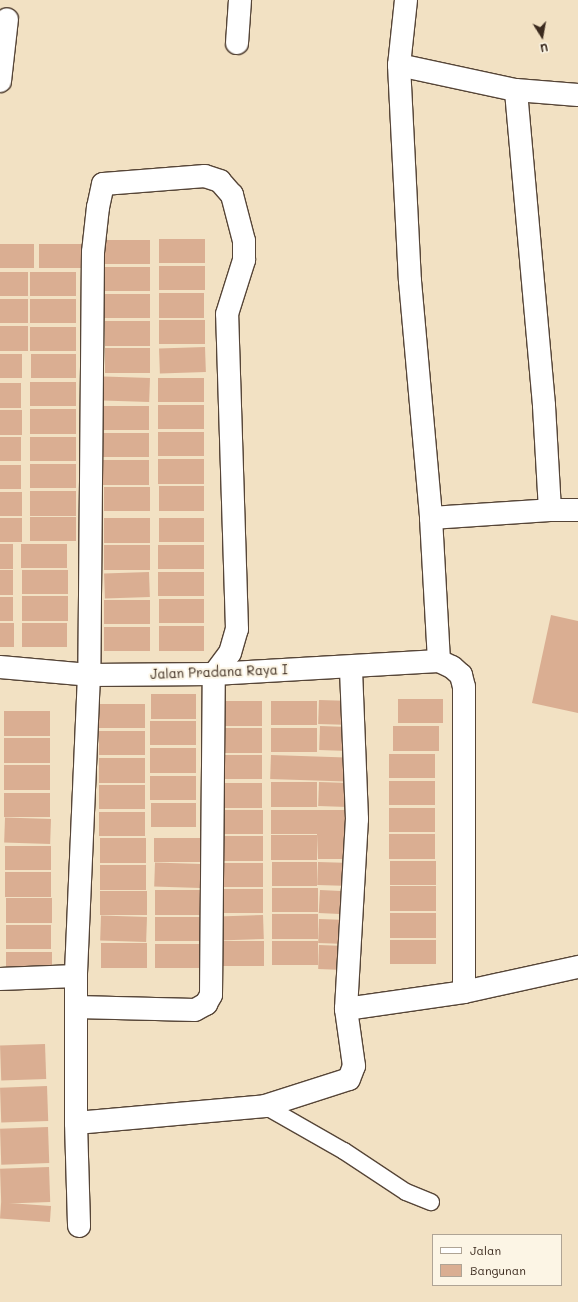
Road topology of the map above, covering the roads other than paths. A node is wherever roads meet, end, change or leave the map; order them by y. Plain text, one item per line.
1 (240, 0) edge
2 (406, 0) edge
3 (7, 19) dead end
4 (237, 42) dead end
5 (399, 66) junction
6 (0, 82) edge
7 (516, 90) junction
8 (578, 95) edge
9 (550, 510) junction
10 (578, 510) edge
11 (431, 518) junction
12 (439, 661) junction
13 (351, 667) junction
14 (0, 668) edge
15 (214, 674) junction
16 (89, 675) junction
17 (578, 966) edge
18 (76, 976) junction
19 (0, 979) edge
20 (464, 992) junction
21 (76, 1007) junction
22 (346, 1009) junction
23 (265, 1106) junction
24 (76, 1124) junction
25 (431, 1202) dead end
26 (79, 1226) dead end

1 - 4 street
2 - 5 street
3 - 6 street
5 - 7 street
5 - 11 street
7 - 8 street
7 - 9 street
9 - 10 street
9 - 11 street
11 - 12 street
12 - 13 street, Jalan Pradana Raya I
12 - 20 street
13 - 15 street, Jalan Pradana Raya I
13 - 22 street
14 - 16 street, Jalan Pradana Raya I
15 - 16 street, Jalan Pradana Raya I
15 - 16 street
15 - 21 street
16 - 18 street
17 - 20 street
18 - 19 street
18 - 21 street
20 - 22 street
21 - 24 street
22 - 23 street
23 - 24 street
23 - 25 lane
24 - 26 street

